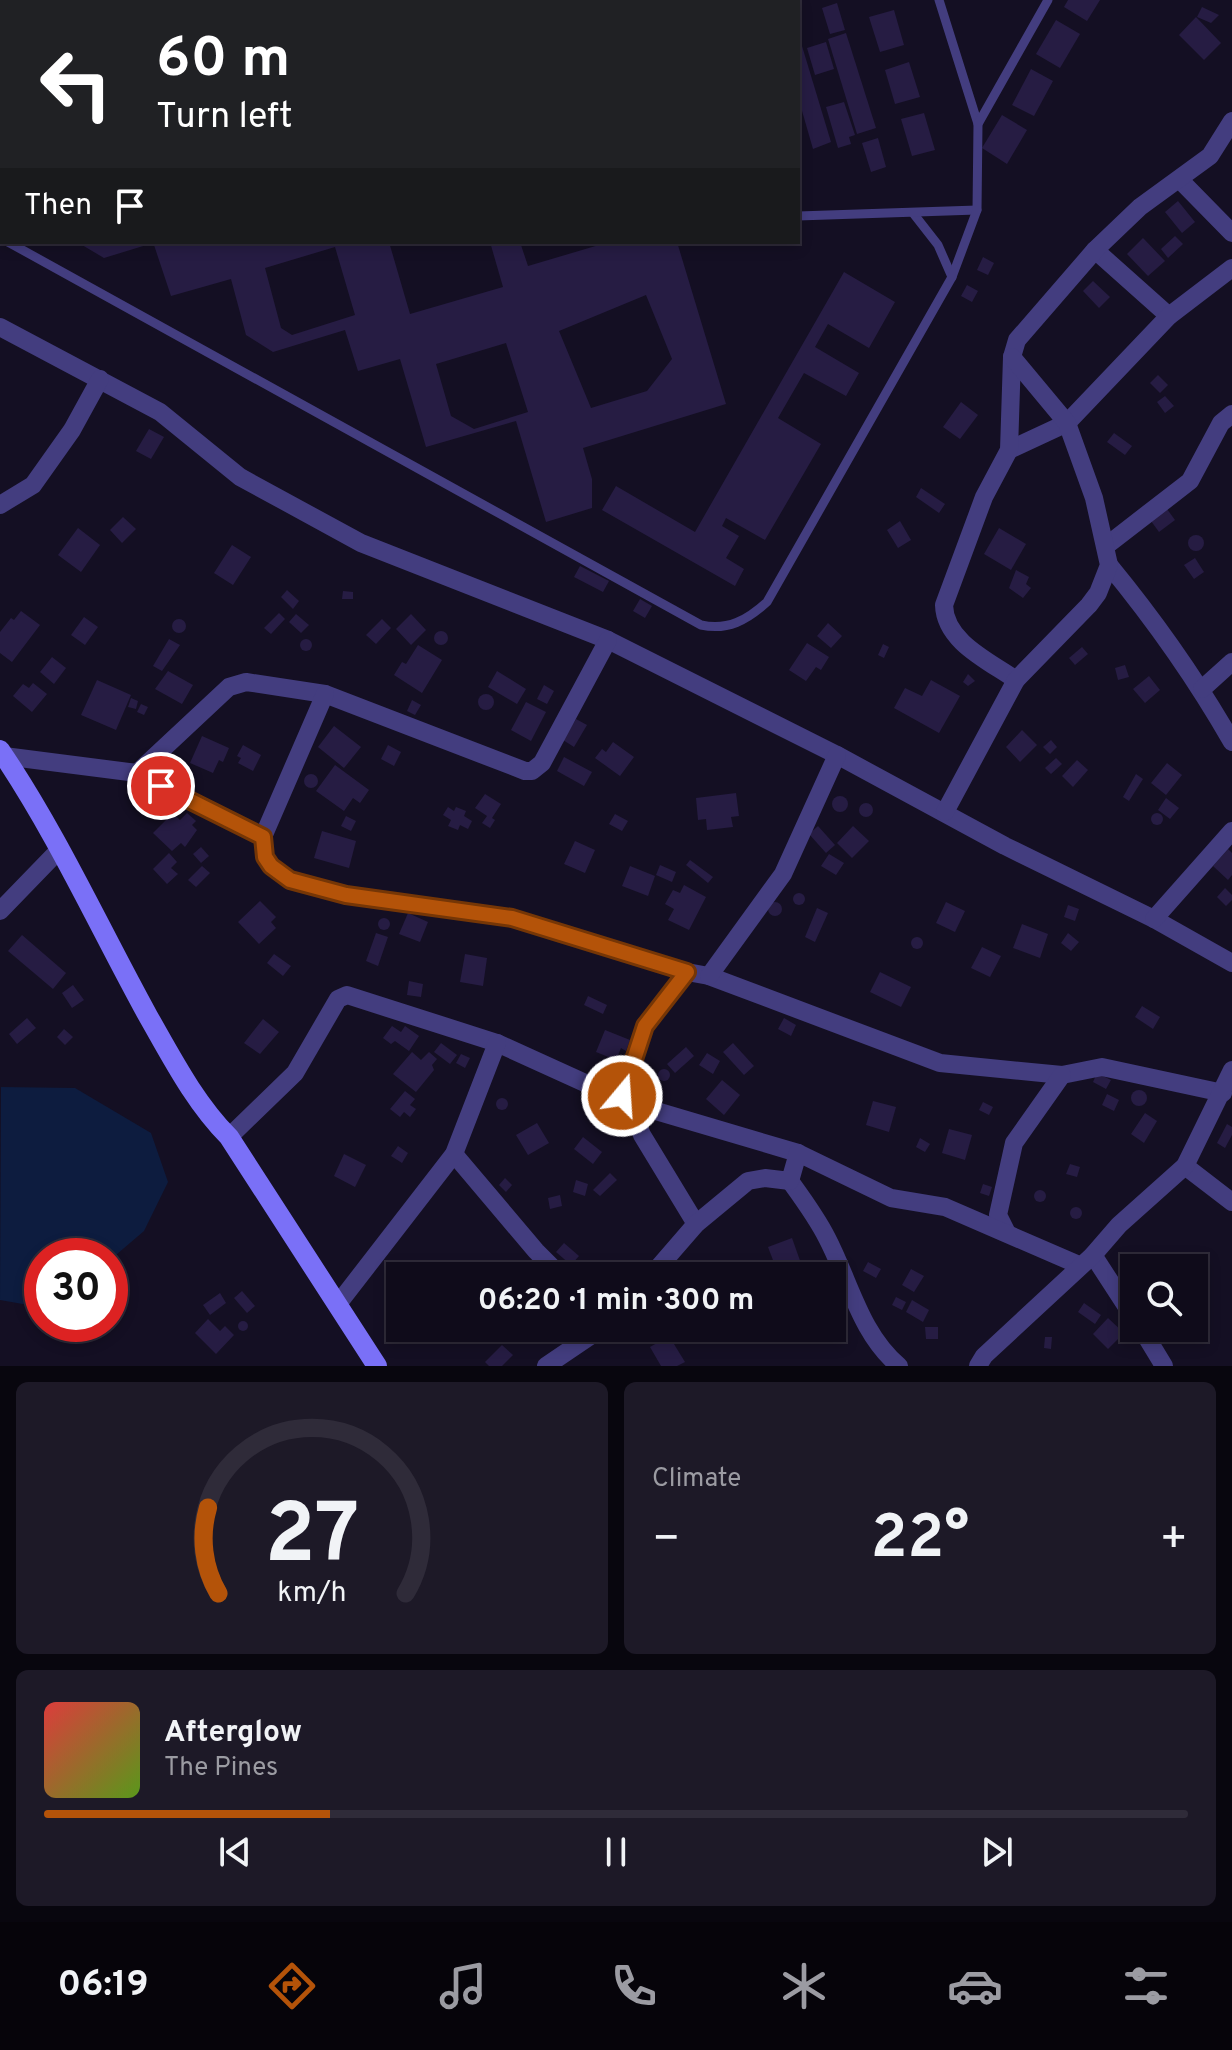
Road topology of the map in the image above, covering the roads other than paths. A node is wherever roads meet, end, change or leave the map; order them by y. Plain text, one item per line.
1 (939, 0) edge
2 (1048, 0) edge
3 (1232, 121) edge
4 (978, 124) junction
5 (1180, 180) junction
6 (977, 210) junction
7 (913, 213) junction
8 (800, 216) edge
9 (1232, 233) edge
10 (12, 244) edge
11 (1095, 250) junction
12 (1232, 268) edge
13 (952, 277) junction
14 (1169, 316) junction
15 (0, 327) edge
16 (1012, 357) junction
17 (100, 379) junction
18 (1067, 423) junction
19 (1228, 424) edge
20 (1009, 450) junction
21 (0, 505) edge
22 (1106, 546) junction
23 (1109, 565) junction
24 (608, 640) junction
25 (1232, 662) edge
26 (1016, 680) junction
27 (1202, 689) junction
28 (325, 694) junction
29 (1232, 742) edge
30 (2, 753) edge
31 (837, 755) junction
32 (137, 773) junction
33 (945, 812) junction
34 (1232, 831) edge
35 (263, 837) junction
36 (60, 849) junction
37 (0, 911) edge
38 (1154, 919) junction
39 (1232, 963) edge
40 (687, 972) junction
41 (709, 976) junction
42 (497, 1043) junction
43 (1232, 1070) edge
44 (1062, 1075) junction
45 (1223, 1093) junction
46 (629, 1103) junction
47 (229, 1137) junction
48 (798, 1153) junction
49 (454, 1154) junction
50 (1185, 1166) junction
51 (790, 1181) junction
52 (1232, 1202) edge
53 (696, 1224) junction
54 (1007, 1233) junction
55 (1086, 1260) junction
56 (547, 1262) edge
57 (663, 1262) edge
58 (1120, 1301) edge
59 (338, 1304) junction
60 (581, 1342) edge
61 (1149, 1342) edge
62 (368, 1362) edge
63 (987, 1363) edge
64 (546, 1366) edge
65 (899, 1366) edge
66 (1164, 1366) edge

1 - 4 lane
2 - 4 lane
3 - 5 street
4 - 6 lane
5 - 9 street
5 - 11 street
6 - 7 lane
6 - 13 lane
7 - 8 lane
7 - 13 lane
10 - 13 lane
11 - 14 street
11 - 16 street
12 - 14 street
14 - 18 street
15 - 17 street
16 - 18 street
16 - 20 street
17 - 21 street
17 - 24 street
18 - 20 street
18 - 22 street
19 - 22 street
20 - 26 street
22 - 23 street
23 - 26 street
23 - 27 street
24 - 28 street
24 - 31 street
25 - 27 street
26 - 33 street
27 - 29 street
28 - 32 street
28 - 35 street
30 - 32 street
30 - 36 street
31 - 33 street
31 - 41 street
32 - 35 street
33 - 38 street
34 - 38 street
35 - 40 street
36 - 37 street
36 - 47 street
38 - 39 street
40 - 41 street
40 - 46 street
41 - 44 street
42 - 46 street
42 - 47 street
42 - 49 street
43 - 45 street
44 - 45 street
44 - 54 street
45 - 50 street
46 - 48 street
46 - 53 street
47 - 59 street
48 - 51 street
48 - 54 street
49 - 56 street
49 - 59 street
50 - 52 street
50 - 55 street
51 - 53 street
51 - 65 street
53 - 57 street
54 - 55 street
55 - 58 street
55 - 63 street
59 - 62 street
60 - 64 street
61 - 66 street

